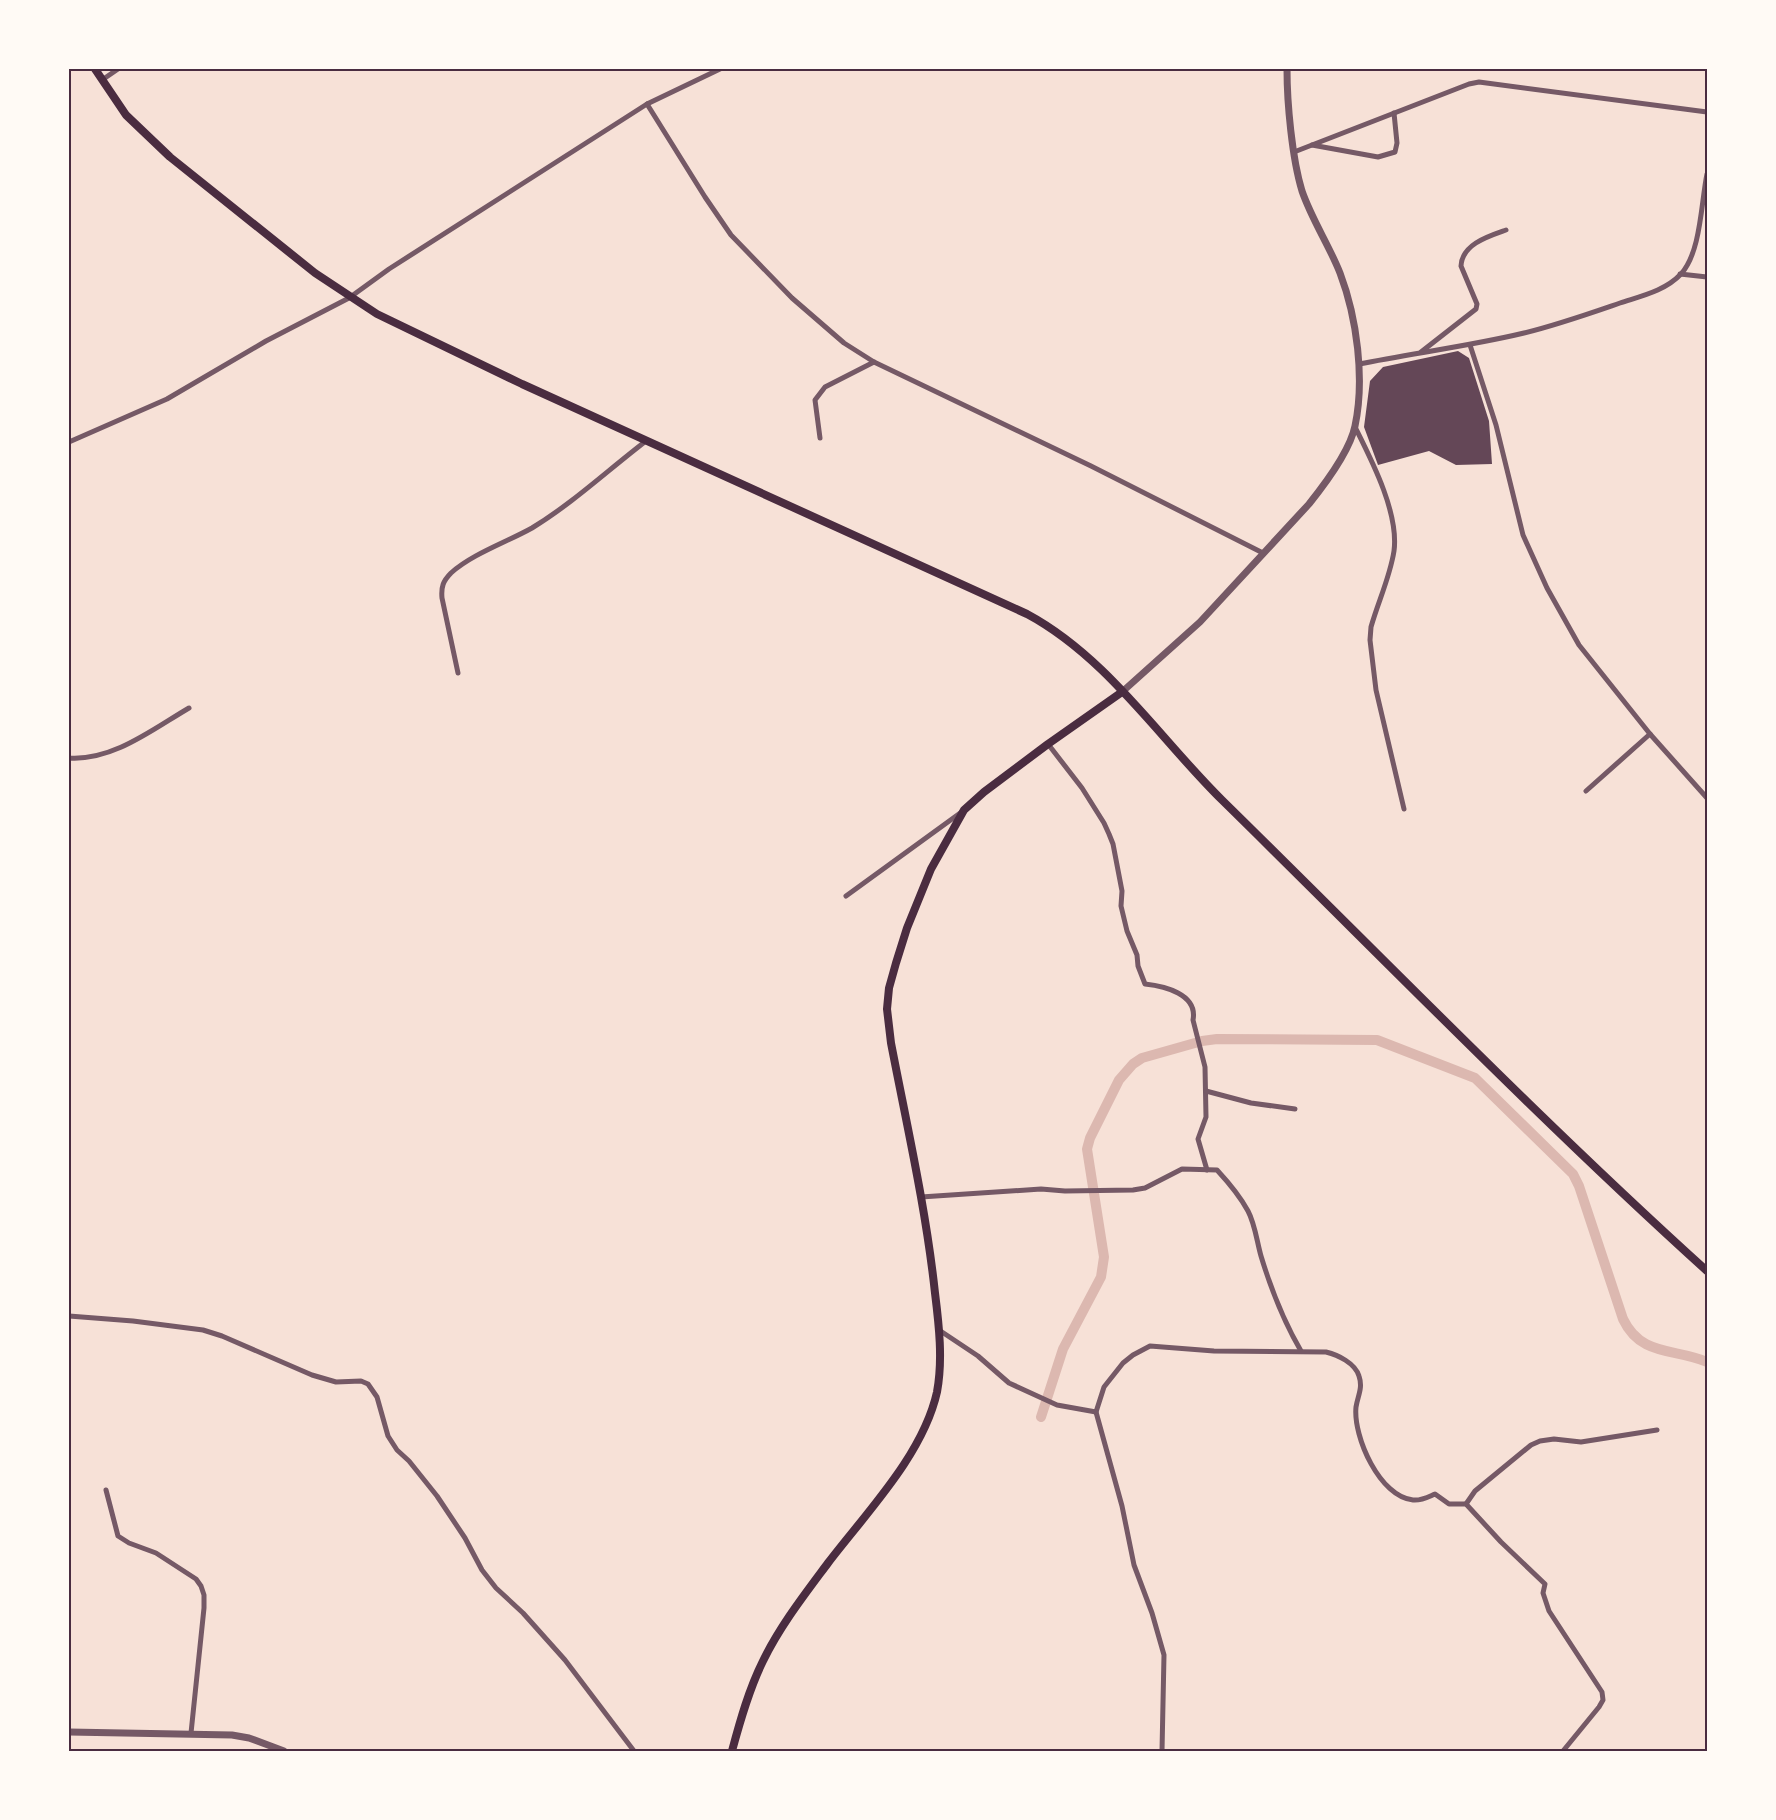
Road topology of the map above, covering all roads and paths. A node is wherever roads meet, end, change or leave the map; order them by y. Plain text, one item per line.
1 (95, 69) edge
2 (118, 69) edge
3 (720, 69) edge
4 (1286, 70) edge
5 (102, 80) junction
6 (647, 104) junction
7 (1707, 111) edge
8 (1394, 113) junction
9 (1312, 145) junction
10 (1294, 152) junction
11 (1707, 174) edge
12 (1506, 230) dead end
13 (1680, 274) junction
14 (1707, 277) edge
15 (349, 298) junction
16 (1470, 345) junction
17 (1420, 353) junction
18 (874, 362) junction
19 (1359, 363) junction
20 (1355, 427) junction
21 (820, 438) dead end
22 (646, 441) junction
23 (69, 442) edge
24 (1263, 553) junction
25 (458, 673) dead end
26 (1122, 692) junction
27 (189, 708) dead end
28 (1650, 735) junction
29 (1047, 744) junction
30 (69, 758) edge
31 (1586, 791) dead end
32 (1707, 798) edge
33 (1404, 809) dead end
34 (964, 810) junction
35 (846, 896) dead end
36 (1206, 1091) junction
37 (1295, 1109) dead end
38 (1207, 1170) junction
39 (921, 1197) junction
40 (1707, 1271) edge
41 (69, 1316) edge
42 (939, 1330) junction
43 (1301, 1351) junction
44 (1096, 1412) junction
45 (1657, 1430) dead end
46 (106, 1490) dead end
47 (1466, 1504) junction
48 (69, 1732) edge
49 (191, 1733) junction
50 (284, 1751) edge
51 (634, 1751) edge
52 (732, 1751) edge
53 (1162, 1751) edge
54 (1563, 1751) edge

1 - 5 main road
2 - 5 street
3 - 6 street
4 - 10 street
5 - 15 main road
6 - 15 street
6 - 18 street
7 - 8 street
8 - 9 street
8 - 9 street
9 - 10 street
10 - 19 street
11 - 13 street
12 - 17 street
13 - 14 street
13 - 16 street
15 - 22 main road
15 - 23 street
16 - 17 street
16 - 28 street
17 - 19 street
18 - 21 street
18 - 24 street
19 - 20 street
20 - 24 street
20 - 33 street
22 - 25 street
22 - 26 main road
24 - 26 street
26 - 29 main road
26 - 40 main road
27 - 30 street
28 - 31 street
28 - 32 street
29 - 34 main road
29 - 36 street
34 - 35 street
34 - 39 main road
36 - 37 street
36 - 38 street
38 - 39 street
38 - 43 street
39 - 42 main road
41 - 51 street
42 - 44 street
42 - 52 main road
43 - 44 street
43 - 47 street
44 - 53 street
45 - 47 street
46 - 49 street
47 - 54 street
48 - 49 street
49 - 50 street

